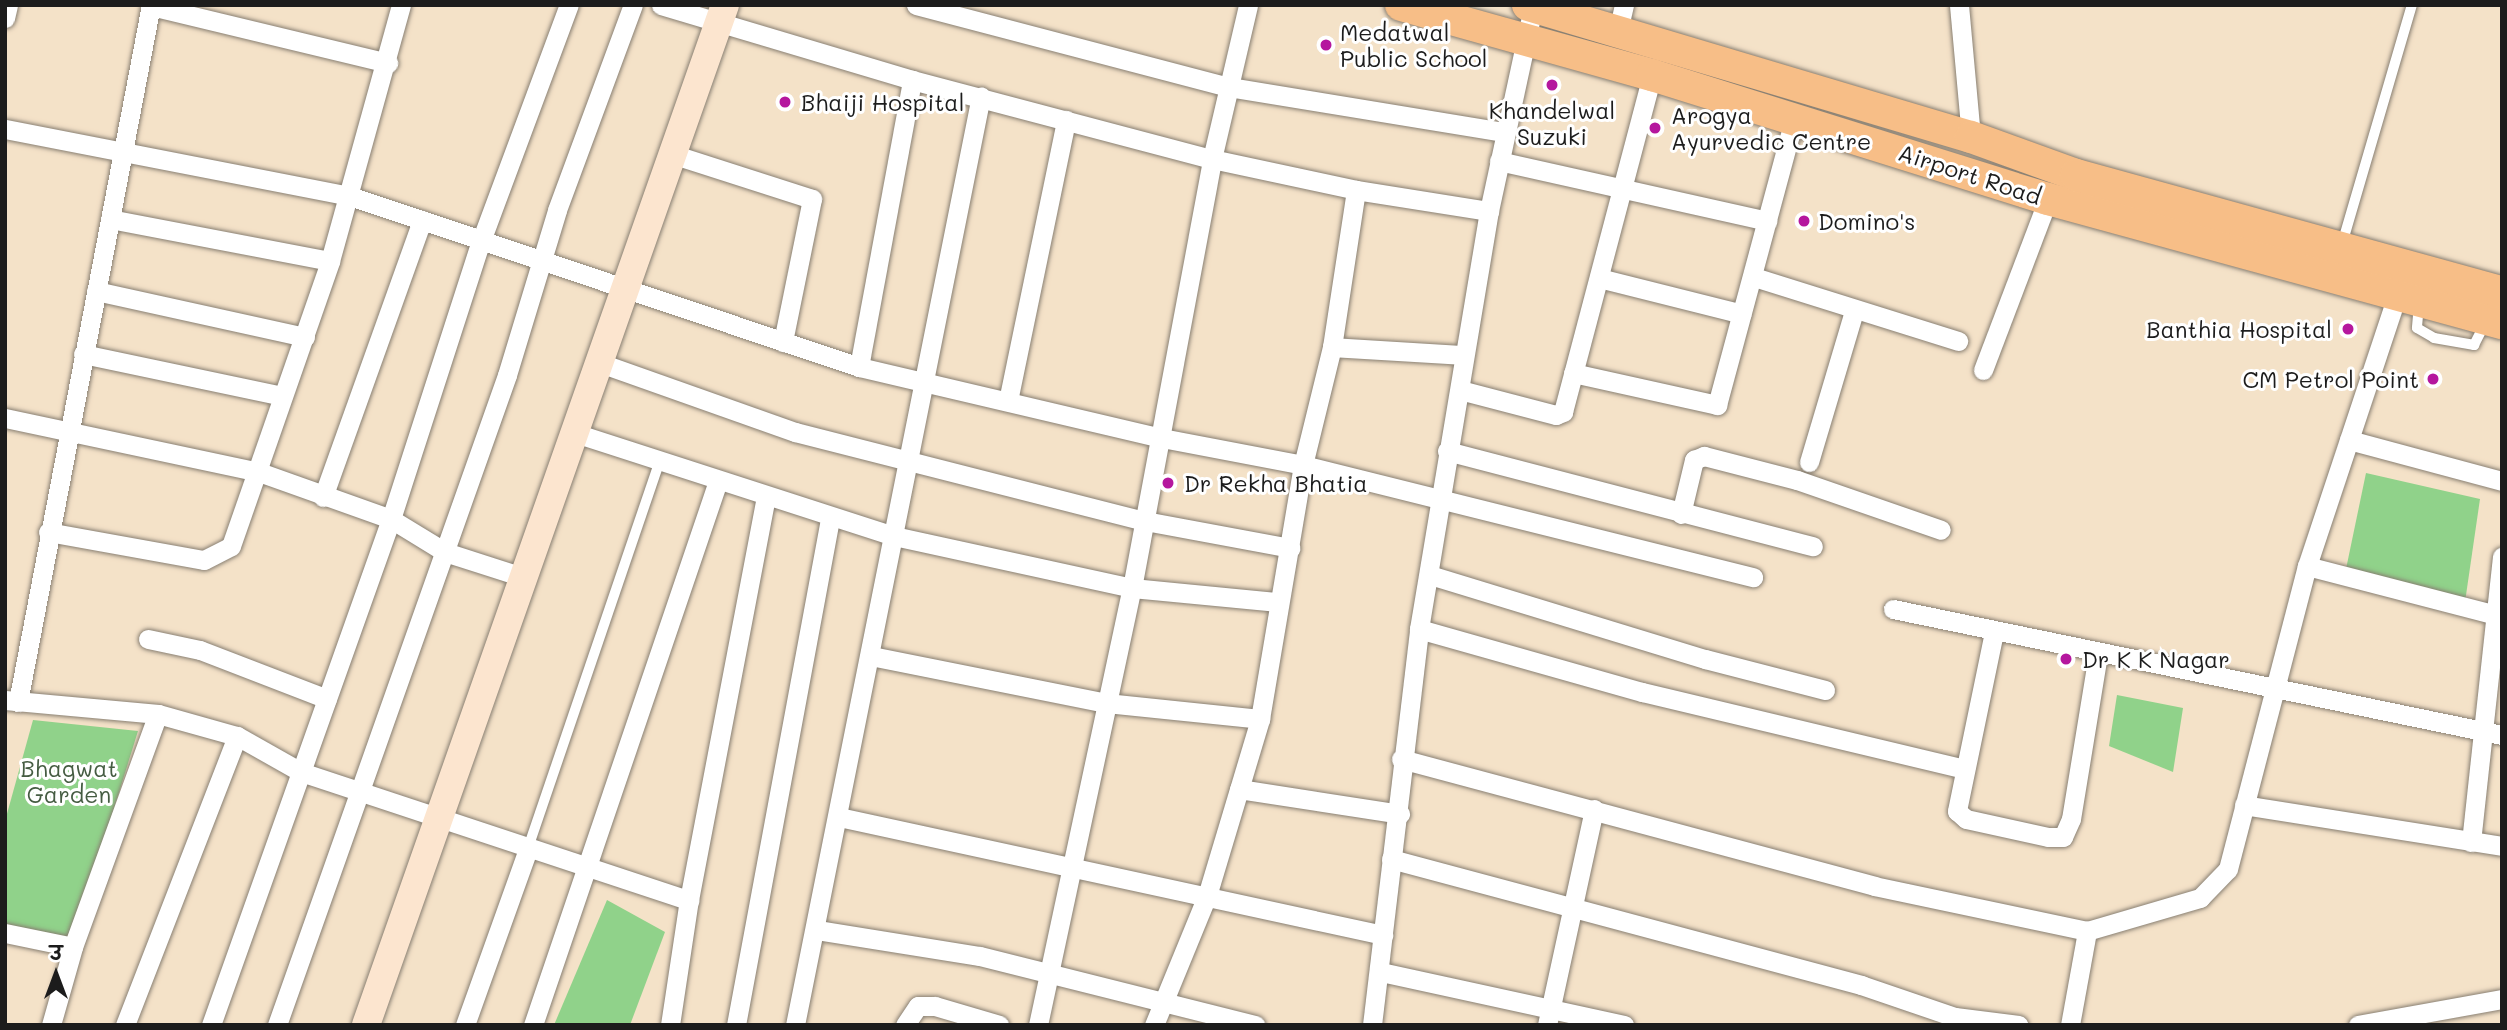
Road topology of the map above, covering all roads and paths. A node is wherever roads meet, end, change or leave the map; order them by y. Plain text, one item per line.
1 (8, 5) edge
2 (151, 5) edge
3 (401, 5) edge
4 (569, 5) edge
5 (633, 5) edge
6 (661, 5) edge
7 (916, 5) edge
8 (1248, 5) edge
9 (1401, 5) edge
10 (1959, 5) edge
11 (2412, 5) edge
12 (1530, 6) edge
13 (721, 14) edge
14 (5, 18) edge
15 (1621, 18) edge
16 (1525, 38) junction
17 (388, 63) junction
18 (1652, 75) junction
19 (912, 80) junction
20 (1229, 87) junction
21 (981, 96) junction
22 (1794, 119) junction
23 (1066, 120) junction
24 (5, 129) edge
25 (1504, 132) junction
26 (1971, 137) junction
27 (121, 153) junction
28 (672, 154) junction
29 (1212, 159) junction
30 (1499, 161) junction
31 (1621, 186) junction
32 (1356, 190) junction
33 (350, 196) junction
34 (2048, 199) junction
35 (1489, 211) junction
36 (110, 219) junction
37 (422, 220) junction
38 (1767, 221) junction
39 (481, 241) junction
40 (2341, 248) junction
41 (330, 261) junction
42 (541, 262) junction
43 (1754, 277) junction
44 (1599, 278) junction
45 (2408, 287) junction
46 (624, 288) junction
47 (96, 291) junction
48 (1854, 311) junction
49 (2496, 311) edge
50 (1742, 314) junction
51 (304, 337) junction
52 (1958, 341) dead end
53 (783, 342) junction
54 (1332, 346) junction
55 (83, 354) junction
56 (1464, 355) junction
57 (600, 363) junction
58 (859, 367) junction
59 (1983, 370) dead end
60 (1573, 373) junction
61 (921, 383) junction
62 (1460, 390) junction
63 (283, 396) junction
64 (1009, 401) junction
65 (5, 418) edge
66 (72, 428) junction
67 (575, 433) junction
68 (1162, 438) junction
69 (2349, 440) junction
70 (1447, 452) junction
71 (660, 461) junction
72 (908, 461) junction
73 (1809, 462) dead end
74 (1303, 465) junction
75 (259, 472) junction
76 (718, 481) junction
77 (2502, 481) edge
78 (323, 497) junction
79 (766, 498) junction
80 (1440, 500) junction
81 (1681, 514) junction
82 (391, 519) junction
83 (830, 519) junction
84 (1145, 521) junction
85 (1941, 530) dead end
86 (48, 532) junction
87 (894, 536) junction
88 (1813, 546) dead end
89 (1291, 548) junction
90 (445, 552) junction
91 (2502, 557) edge
92 (2307, 566) junction
93 (1430, 575) junction
94 (523, 577) junction
95 (1753, 577) dead end
96 (1132, 588) junction
97 (1278, 602) junction
98 (1893, 609) dead end
99 (2496, 615) junction
100 (1419, 629) junction
101 (1994, 632) junction
102 (148, 639) dead end
103 (2098, 654) junction
104 (871, 656) junction
105 (2274, 688) junction
106 (1825, 690) dead end
107 (327, 699) junction
108 (12, 701) edge
109 (1105, 703) junction
110 (158, 714) junction
111 (1260, 719) junction
112 (2494, 734) edge
113 (237, 736) junction
114 (1401, 759) junction
115 (1965, 769) junction
116 (301, 772) junction
117 (362, 789) junction
118 (1239, 789) junction
119 (2244, 805) junction
120 (1594, 809) junction
121 (1400, 814) junction
122 (439, 815) junction
123 (839, 817) junction
124 (2471, 842) junction
125 (2502, 846) edge
126 (528, 849) junction
127 (1391, 859) junction
128 (1075, 866) junction
129 (586, 870) junction
130 (1207, 896) junction
131 (689, 900) junction
132 (1570, 909) junction
133 (817, 930) junction
134 (2087, 931) junction
135 (5, 933) edge
136 (1383, 934) junction
137 (73, 947) junction
138 (1050, 972) junction
139 (1381, 972) junction
140 (1164, 999) junction
141 (2502, 999) edge
142 (1548, 1016) edge
143 (2438, 1018) edge
144 (1954, 1021) edge
145 (51, 1025) edge
146 (125, 1025) edge
147 (211, 1025) edge
148 (277, 1025) edge
149 (366, 1025) edge
150 (465, 1025) edge
151 (533, 1025) edge
152 (670, 1025) edge
153 (736, 1025) edge
154 (795, 1025) edge
155 (905, 1025) edge
156 (999, 1025) edge
157 (1038, 1025) edge
158 (1154, 1025) edge
159 (1255, 1025) edge
160 (1372, 1025) edge
161 (1624, 1025) edge
162 (2018, 1025) edge
163 (2070, 1025) edge
164 (2358, 1025) edge

1 - 14 street
2 - 17 street
2 - 27 street
3 - 17 street
4 - 39 street
5 - 42 street
6 - 13 street
7 - 20 street
8 - 20 street
9 - 16 main road, Airport Road
10 - 26 street
11 - 40 lane
12 - 15 main road, Airport Road
12 - 16 street
13 - 19 street
13 - 28 street
15 - 26 main road, Airport Road
16 - 18 main road, Airport Road
16 - 25 street
17 - 33 street
18 - 22 main road, Airport Road
18 - 31 street
19 - 21 street
19 - 58 street
20 - 25 street
20 - 29 street
21 - 23 street
21 - 61 street
22 - 34 main road, Airport Road
22 - 38 street
23 - 29 street
23 - 64 street
24 - 27 street
25 - 30 street
26 - 40 main road, Airport Road
27 - 33 street
27 - 36 street
28 - 46 street
28 - 53 street
29 - 32 street
29 - 68 street
30 - 31 street
30 - 35 street
31 - 38 street
31 - 44 street
32 - 35 street
32 - 54 street
33 - 37 street
33 - 41 street
34 - 45 main road, Airport Road
34 - 59 street
35 - 56 street
36 - 41 street
36 - 47 street
37 - 39 street
37 - 78 street
38 - 43 street
39 - 42 street
39 - 82 street
40 - 45 main road, Airport Road
41 - 51 street
42 - 46 street
42 - 90 street
43 - 48 street
43 - 50 street
44 - 50 street
44 - 60 street
45 - 49 main road, Airport Road
45 - 69 street
46 - 53 street
46 - 57 street
47 - 51 street
47 - 55 street
48 - 52 street
48 - 73 street
50 - 60 street
51 - 63 street
53 - 58 street
54 - 56 street
54 - 74 street
55 - 63 street
55 - 66 street
56 - 62 street
57 - 67 street
57 - 72 street
58 - 61 street
60 - 62 street
61 - 64 street
61 - 72 street
62 - 70 street
63 - 75 street
64 - 68 street
65 - 66 street
66 - 75 street
66 - 86 street
67 - 71 street
67 - 94 street
68 - 74 street
68 - 84 street
69 - 77 street
69 - 92 street
70 - 80 street
70 - 81 street
71 - 76 street
71 - 126 lane
72 - 84 street
72 - 87 street
74 - 80 street
74 - 89 street
75 - 78 street
75 - 86 street
76 - 79 street
76 - 129 street
78 - 82 street
79 - 83 street
79 - 131 street
80 - 93 street
80 - 95 street
81 - 85 street
81 - 88 street
82 - 90 street
82 - 107 street
83 - 87 street
83 - 153 street
84 - 89 street
84 - 96 street
86 - 108 street
87 - 96 street
87 - 104 street
89 - 97 street
90 - 94 street
90 - 117 street
91 - 99 street
92 - 99 street
92 - 105 street
93 - 100 street
93 - 106 street
94 - 122 street
96 - 97 street
96 - 109 street
97 - 111 street
98 - 101 street
99 - 112 street
100 - 114 street
100 - 115 street
101 - 103 street
101 - 115 street
102 - 107 street
103 - 105 street
103 - 115 street
104 - 109 street
104 - 123 street
105 - 112 street
105 - 119 street
107 - 116 street
108 - 110 street
109 - 111 street
109 - 128 street
110 - 113 street
110 - 137 street
111 - 118 street
112 - 124 street
113 - 116 street
113 - 146 street
114 - 120 street
114 - 121 street
116 - 117 street
116 - 147 street
117 - 122 street
117 - 148 street
118 - 121 street
118 - 130 street
119 - 124 street
119 - 134 street
120 - 132 street
120 - 134 street
121 - 127 street
122 - 126 street
122 - 149 street
123 - 128 street
123 - 133 street
124 - 125 street
126 - 129 street
126 - 150 street
127 - 132 street
127 - 136 street
128 - 130 street
128 - 138 street
129 - 131 street
129 - 151 street
130 - 136 street
130 - 140 street
131 - 152 street
132 - 142 street
132 - 144 street
133 - 138 street
133 - 154 street
134 - 163 street
135 - 137 street
136 - 139 street
137 - 145 street
138 - 140 street
138 - 157 street
139 - 142 street
139 - 160 street
140 - 158 street
140 - 159 street
141 - 143 street
142 - 161 street
143 - 164 street
144 - 162 street
155 - 156 street

